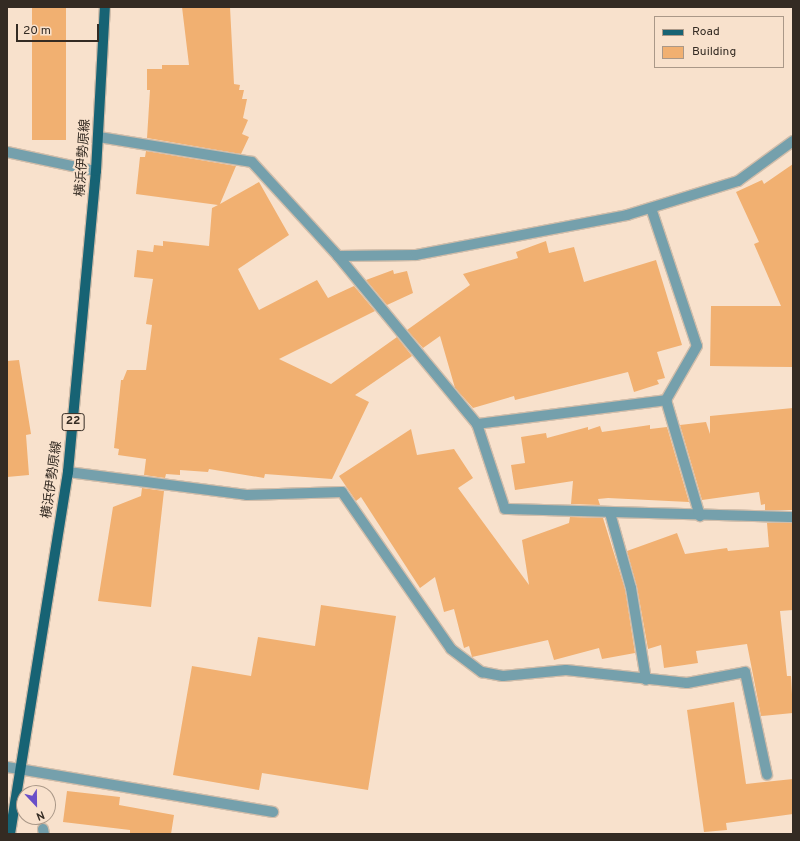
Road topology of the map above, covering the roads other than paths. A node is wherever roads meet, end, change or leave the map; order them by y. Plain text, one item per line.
1 (105, 7) edge
2 (99, 137) junction
3 (793, 141) edge
4 (7, 152) edge
5 (96, 171) junction
6 (651, 208) junction
7 (338, 256) junction
8 (666, 400) junction
9 (477, 424) junction
10 (68, 472) junction
11 (610, 513) junction
12 (700, 516) junction
13 (793, 517) edge
14 (646, 680) junction
15 (7, 767) edge
16 (22, 770) junction
17 (767, 775) dead end
18 (273, 812) dead end
19 (10, 834) edge

1 - 2 main road, 横浜伊勢原線 / 22
2 - 5 main road, 横浜伊勢原線 / 22
2 - 7 street
3 - 6 street
4 - 5 street
5 - 10 main road, 横浜伊勢原線 / 22
6 - 7 street
6 - 8 street
7 - 9 street
8 - 9 street
8 - 12 street
9 - 11 street
10 - 14 street
10 - 16 main road, 横浜伊勢原線 / 22
11 - 12 street
11 - 14 street
12 - 13 street
14 - 17 street
15 - 16 street
16 - 18 street
16 - 19 main road, 横浜伊勢原線 / 22

